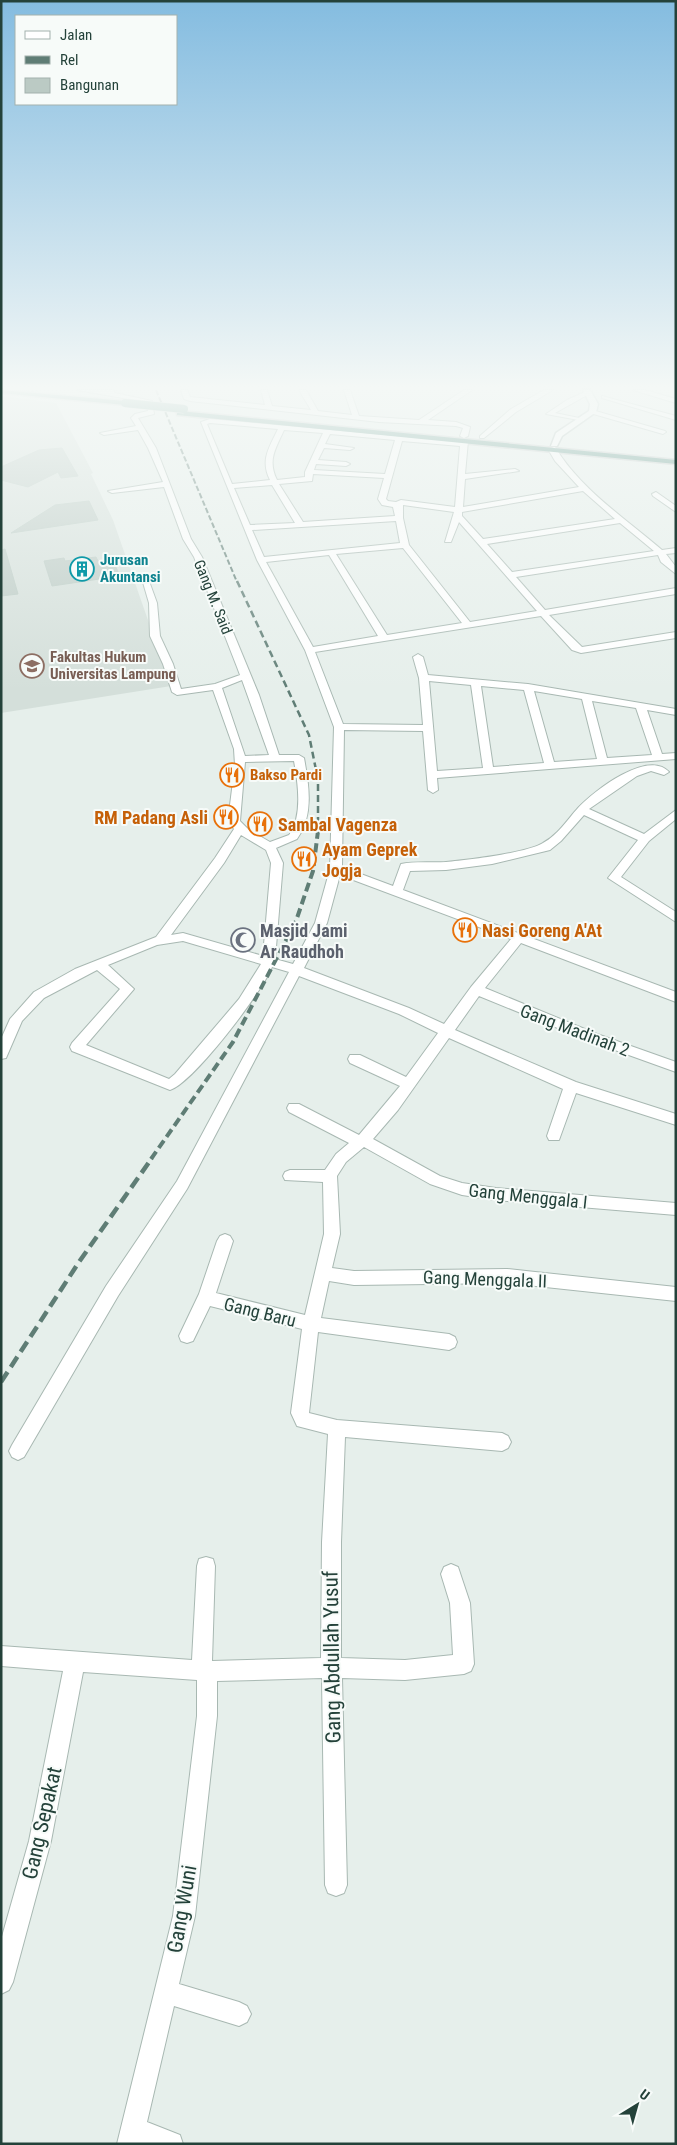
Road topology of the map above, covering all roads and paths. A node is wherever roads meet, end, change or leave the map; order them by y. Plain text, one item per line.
1 (119, 490) edge
2 (169, 490) edge
3 (232, 490) edge
4 (279, 490) edge
5 (385, 490) edge
6 (459, 490) edge
7 (574, 490) edge
8 (588, 490) edge
9 (112, 491) dead end
10 (656, 494) dead end
11 (397, 505) junction
12 (676, 510) edge
13 (458, 513) junction
14 (399, 518) junction
15 (624, 520) junction
16 (299, 523) junction
17 (248, 528) junction
18 (448, 540) dead end
19 (481, 542) junction
20 (405, 546) junction
21 (676, 550) edge
22 (331, 552) junction
23 (662, 553) junction
24 (261, 560) junction
25 (676, 572) edge
26 (511, 575) junction
27 (145, 581) dead end
28 (676, 590) edge
29 (543, 613) junction
30 (468, 624) junction
31 (676, 635) edge
32 (384, 638) junction
33 (310, 650) junction
34 (418, 657) dead end
35 (245, 676) junction
36 (424, 678) junction
37 (475, 681) junction
38 (217, 687) junction
39 (528, 688) junction
40 (586, 696) junction
41 (640, 705) junction
42 (676, 712) edge
43 (339, 728) junction
44 (427, 728) junction
45 (676, 756) edge
46 (275, 758) junction
47 (658, 758) junction
48 (240, 759) junction
49 (603, 761) junction
50 (550, 767) junction
51 (489, 772) junction
52 (664, 772) dead end
53 (431, 775) junction
54 (433, 790) dead end
55 (582, 810) junction
56 (676, 813) edge
57 (239, 829) junction
58 (645, 839) junction
59 (271, 846) junction
60 (336, 869) junction
61 (397, 891) junction
62 (676, 918) edge
63 (519, 938) junction
64 (160, 940) junction
65 (269, 960) junction
66 (98, 964) junction
67 (296, 968) junction
68 (476, 990) junction
69 (675, 996) edge
70 (446, 1031) junction
71 (1, 1054) edge
72 (355, 1060) dead end
73 (676, 1067) edge
74 (409, 1084) junction
75 (571, 1086) junction
76 (294, 1108) dead end
77 (676, 1120) edge
78 (554, 1136) dead end
79 (361, 1141) junction
80 (290, 1176) dead end
81 (330, 1176) junction
82 (676, 1209) edge
83 (225, 1241) dead end
84 (323, 1273) junction
85 (676, 1294) edge
86 (207, 1295) junction
87 (311, 1324) junction
88 (187, 1336) dead end
89 (449, 1342) dead end
90 (337, 1428) junction
91 (502, 1442) dead end
92 (18, 1451) dead end
93 (206, 1566) dead end
94 (450, 1574) dead end
95 (1, 1656) edge
96 (75, 1662) junction
97 (331, 1668) junction
98 (204, 1670) junction
99 (336, 1885) dead end
100 (1, 1982) edge
101 (166, 1992) junction
102 (239, 2014) dead end
103 (131, 2136) edge
104 (171, 2144) edge

1 - 9 street
2 - 35 street, Gang M. Said
3 - 17 street
4 - 16 street
5 - 11 street
6 - 13 street
7 - 13 street
8 - 15 street
10 - 12 street
11 - 13 street
11 - 14 street
13 - 18 street
13 - 19 street
14 - 16 street
14 - 20 street
15 - 19 street
15 - 23 street
16 - 17 street
17 - 24 street
19 - 26 street
20 - 22 street
20 - 30 street
21 - 23 street
22 - 24 street
22 - 32 street
23 - 25 street
23 - 26 street
24 - 33 street
26 - 29 street
27 - 38 street
28 - 29 street
29 - 30 street
29 - 31 street
30 - 32 street
32 - 33 street
33 - 43 street
34 - 36 street
35 - 38 street
35 - 46 street, Gang M. Said
36 - 37 street
36 - 44 street
37 - 39 street
37 - 51 street
38 - 48 street
39 - 40 street
39 - 50 street
40 - 41 street
40 - 49 street
41 - 42 street
41 - 47 street
43 - 44 street
43 - 60 street
44 - 53 street
45 - 47 street
46 - 48 street
46 - 59 street
47 - 49 street
48 - 57 street
49 - 50 street
50 - 51 street
51 - 53 street
52 - 55 street
53 - 54 street
55 - 58 street
55 - 61 street
56 - 58 street
57 - 59 street
57 - 64 street
58 - 62 street
59 - 65 street
60 - 61 street
60 - 67 street
61 - 63 street
63 - 68 street
63 - 69 street
64 - 65 street
64 - 66 street
65 - 66 street
65 - 67 street
66 - 71 street
67 - 70 street
67 - 92 street
68 - 70 street
68 - 73 street, Gang Madinah 2
70 - 74 street
70 - 75 street
72 - 74 street
74 - 79 street
75 - 77 street
75 - 78 street
76 - 79 street, Gang Menggala I
79 - 81 street
79 - 82 street, Gang Menggala I
80 - 81 street
81 - 84 street
83 - 86 street, Gang Baru
84 - 85 street, Gang Menggala II
84 - 87 street
86 - 87 street, Gang Baru
86 - 88 street
87 - 89 street, Gang Baru
87 - 90 street
90 - 91 street
90 - 97 street, Gang Abdullah Yusuf
93 - 98 street, Gang Wuni
94 - 97 street
95 - 96 street
96 - 98 street
96 - 100 street, Gang Sepakat
97 - 98 street
97 - 99 street, Gang Abdullah Yusuf
98 - 101 street, Gang Wuni
101 - 102 street
101 - 103 street, Gang Wuni
103 - 104 street

